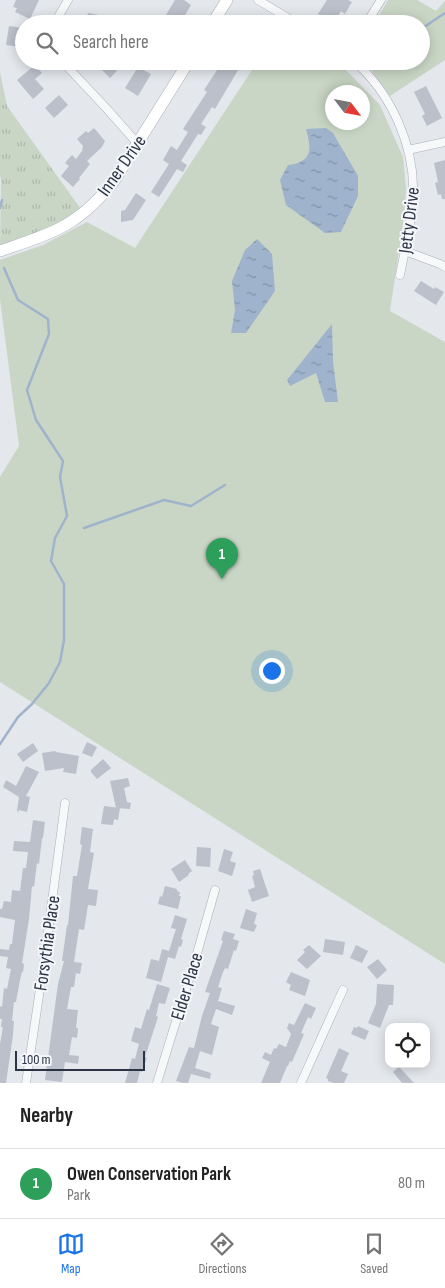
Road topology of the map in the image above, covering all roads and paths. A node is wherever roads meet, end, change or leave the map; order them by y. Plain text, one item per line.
1 (68, 0) edge
2 (227, 0) edge
3 (258, 0) edge
4 (381, 0) edge
5 (59, 15) edge
6 (218, 15) edge
7 (283, 15) edge
8 (372, 15) edge
9 (70, 70) edge
10 (183, 70) edge
11 (362, 70) edge
12 (445, 142) edge
13 (138, 144) junction
14 (408, 150) junction
15 (0, 251) edge
16 (405, 251) junction
17 (445, 267) edge
18 (400, 275) dead end
19 (64, 803) dead end
20 (215, 890) dead end
21 (343, 990) dead end
22 (26, 1083) edge
23 (156, 1083) edge
24 (301, 1083) edge

1 - 5 street
2 - 6 street
3 - 7 street
4 - 8 street
9 - 13 street
10 - 13 street, Inner Drive
11 - 14 street, Jetty Drive
12 - 14 street
13 - 15 street, Inner Drive
14 - 16 street, Jetty Drive
16 - 17 street
16 - 18 street, Jetty Drive
19 - 22 street, Forsythia Place
20 - 23 street, Elder Place
21 - 24 street

